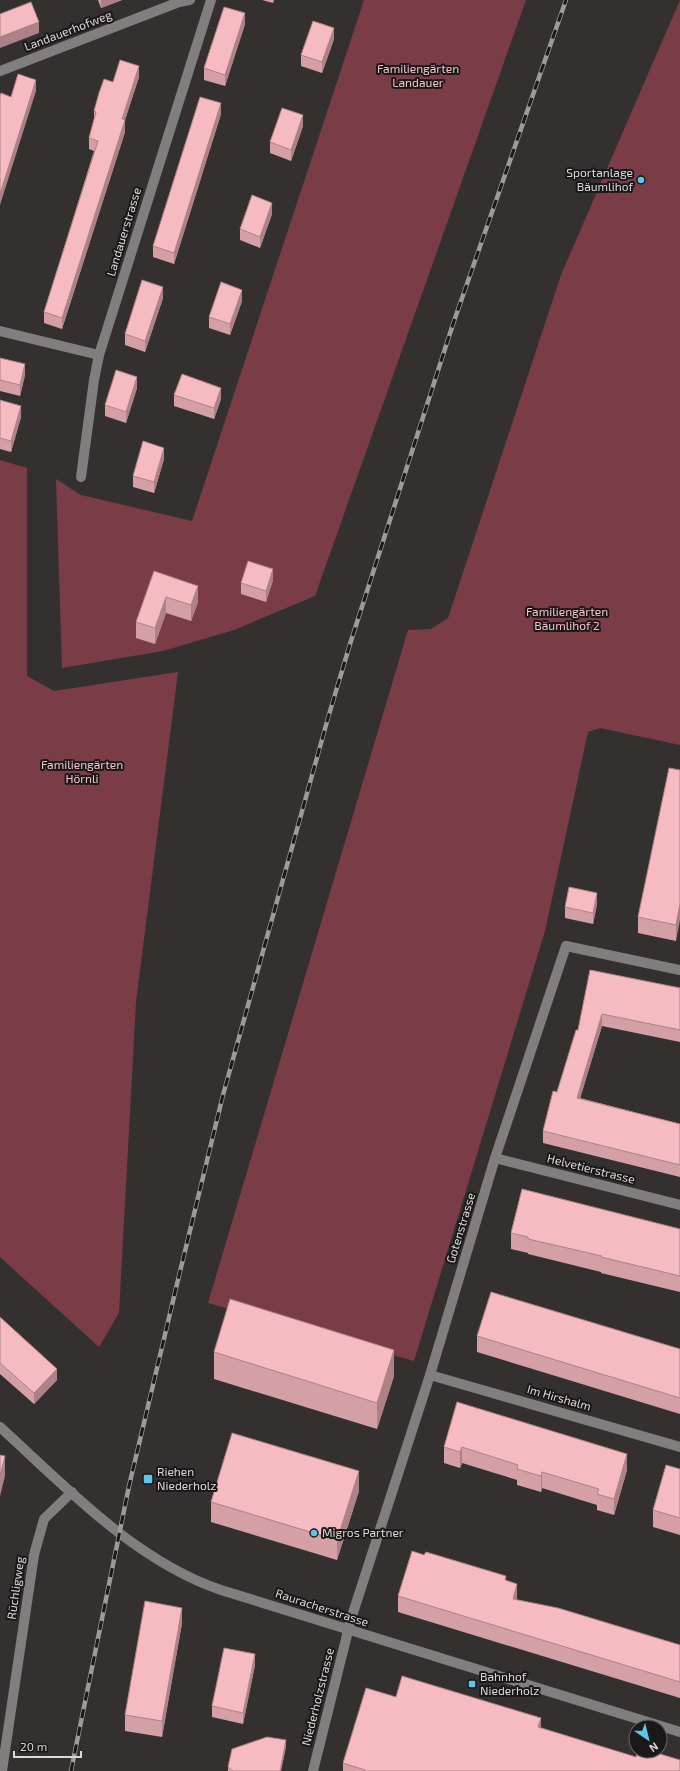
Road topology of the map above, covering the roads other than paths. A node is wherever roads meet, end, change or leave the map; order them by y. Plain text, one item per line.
1 (190, 0) edge
2 (211, 0) edge
3 (0, 71) edge
4 (0, 331) edge
5 (99, 355) junction
6 (80, 477) dead end
7 (680, 970) edge
8 (495, 1158) junction
9 (680, 1205) edge
10 (430, 1375) junction
11 (0, 1427) edge
12 (680, 1447) edge
13 (72, 1492) junction
14 (348, 1630) junction
15 (680, 1732) edge
16 (2, 1771) edge
17 (312, 1771) edge

1 - 3 street, Landauerhofweg
2 - 5 street, Landauerstrasse
4 - 5 street
5 - 6 street, Landauerstrasse
7 - 8 street, Gotenstrasse
8 - 9 street, Helvetierstrasse
8 - 10 street, Gotenstrasse
10 - 12 street, Im Hirshalm
10 - 14 street, Gotenstrasse
11 - 13 street, Rauracherstrasse
13 - 14 street, Rauracherstrasse
13 - 16 street, Rüchligweg
14 - 15 street, Rauracherstrasse
14 - 17 street, Niederholzstrasse

